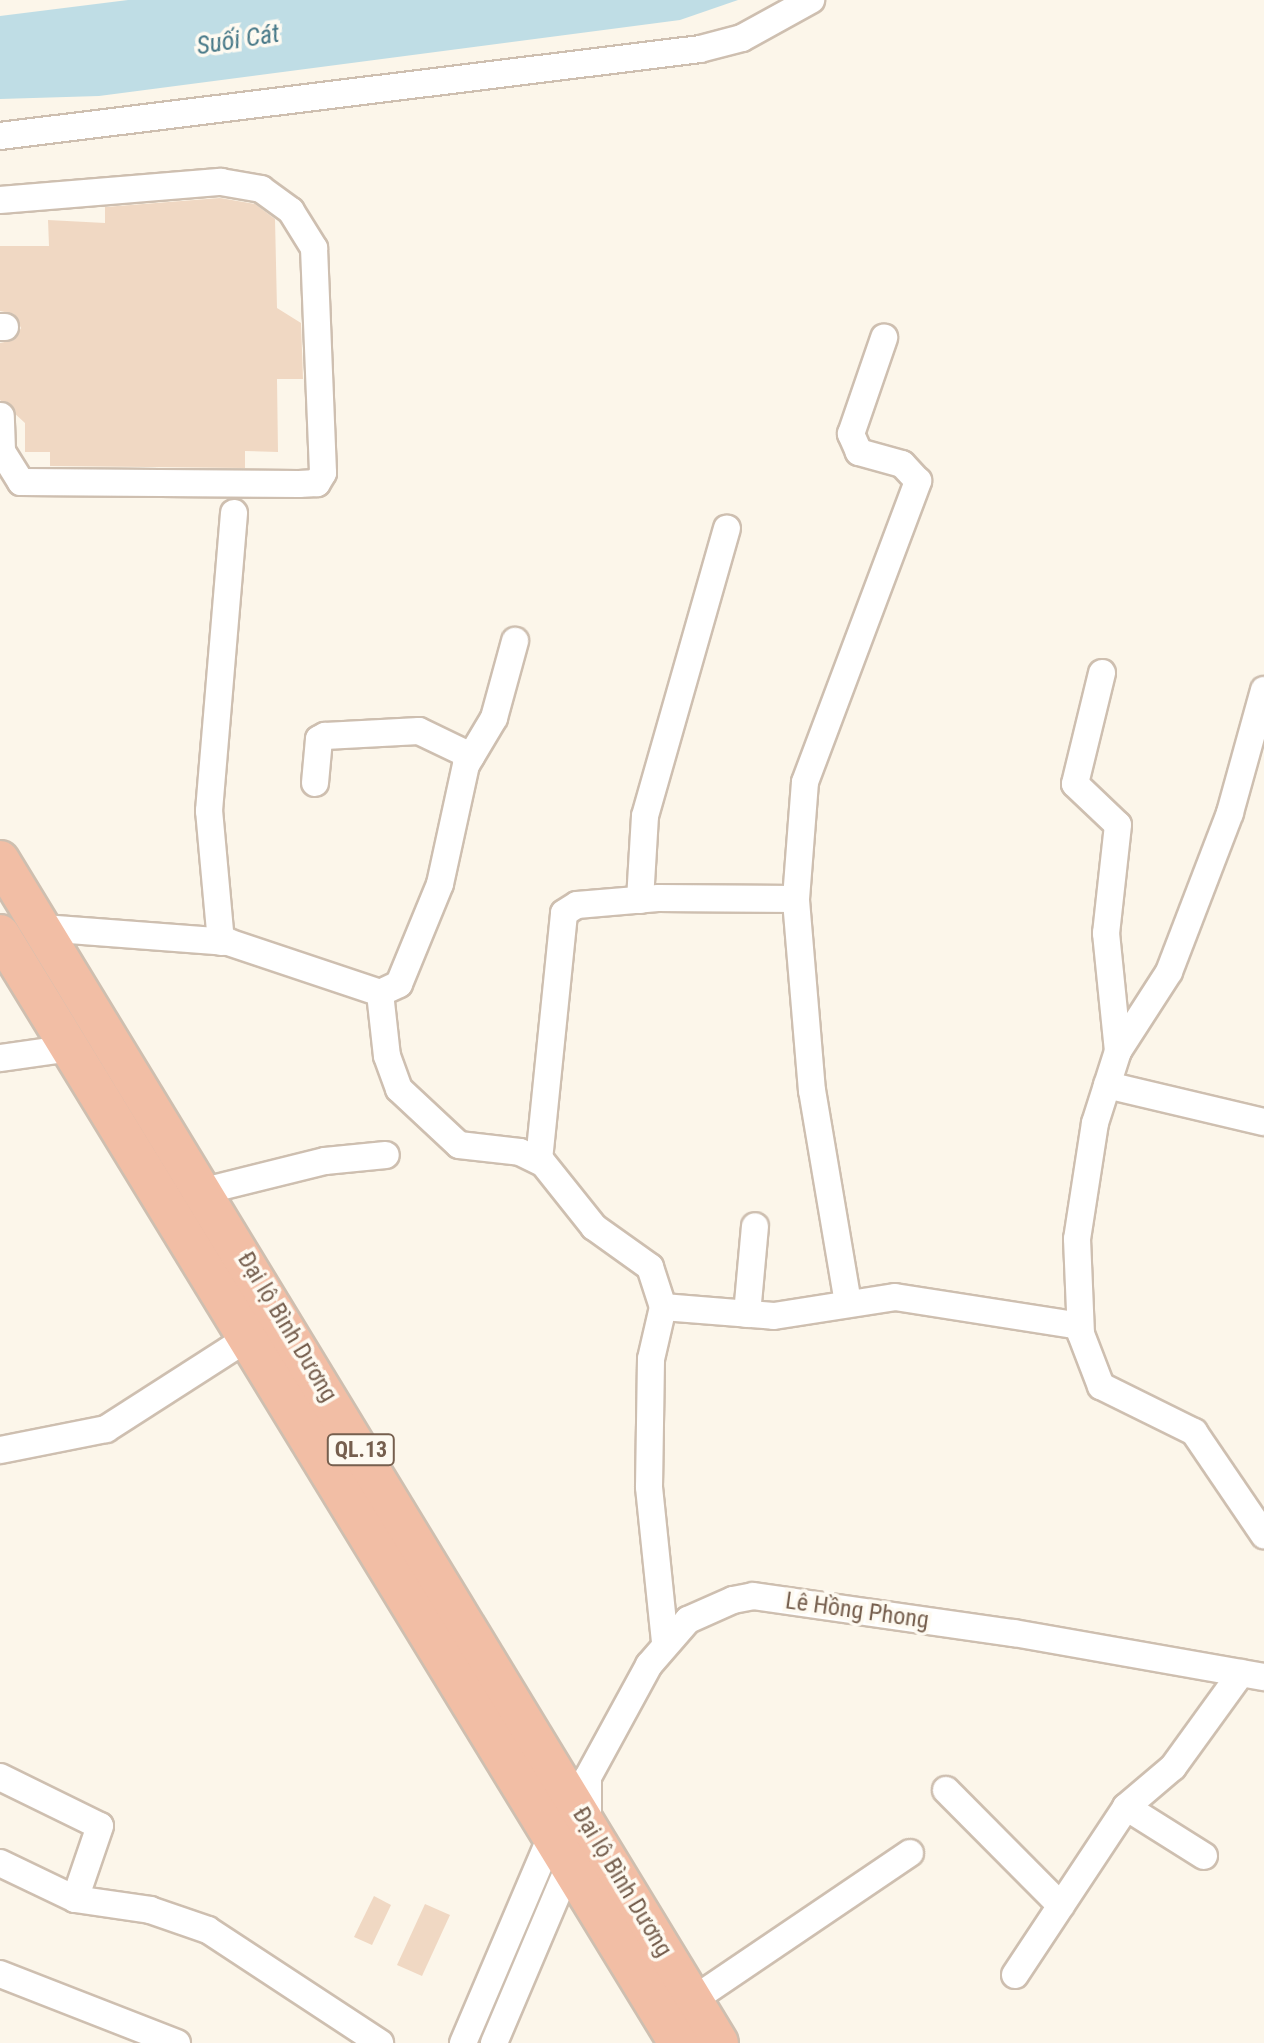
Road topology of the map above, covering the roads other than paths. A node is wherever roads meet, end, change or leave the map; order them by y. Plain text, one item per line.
1 (811, 0) edge
2 (0, 136) edge
3 (0, 200) edge
4 (884, 338) dead end
5 (1, 416) edge
6 (234, 513) dead end
7 (727, 528) dead end
8 (515, 641) dead end
9 (1102, 673) dead end
10 (1264, 690) edge
11 (471, 756) junction
12 (315, 783) dead end
13 (0, 860) edge
14 (796, 899) junction
15 (640, 900) junction
16 (43, 928) junction
17 (1, 936) edge
18 (221, 942) junction
19 (380, 993) junction
20 (71, 1048) junction
21 (1118, 1051) junction
22 (0, 1058) edge
23 (1107, 1085) junction
24 (1264, 1122) edge
25 (386, 1155) dead end
26 (539, 1160) junction
27 (204, 1191) junction
28 (755, 1226) dead end
29 (848, 1303) junction
30 (663, 1307) junction
31 (747, 1314) junction
32 (1080, 1326) junction
33 (246, 1339) junction
34 (0, 1450) edge
35 (1264, 1535) edge
36 (665, 1642) junction
37 (1253, 1675) edge
38 (0, 1777) edge
39 (579, 1785) junction
40 (946, 1790) dead end
41 (1126, 1807) junction
42 (571, 1841) junction
43 (910, 1853) dead end
44 (1204, 1856) dead end
45 (0, 1863) edge
46 (75, 1899) junction
47 (1061, 1906) junction
48 (0, 1974) edge
49 (1015, 1975) dead end
50 (693, 2000) junction
51 (177, 2043) edge
52 (380, 2043) edge
53 (463, 2043) edge
54 (494, 2043) edge
55 (678, 2043) edge
56 (719, 2043) edge

1 - 2 street
3 - 5 street
4 - 14 street
6 - 18 street
7 - 15 street
8 - 11 street
9 - 21 street
10 - 21 street
11 - 12 street
11 - 19 street
13 - 16 highway, Đại lộ Bình Dương / QL.13
14 - 15 street
14 - 29 street
15 - 26 street
16 - 18 street
16 - 27 highway, Đại lộ Bình Dương / QL.13
17 - 20 highway, Đại lộ Bình Dương / QL.13
18 - 19 street
19 - 26 street
20 - 22 street
20 - 33 highway, Đại lộ Bình Dương / QL.13
21 - 23 street
23 - 24 street
23 - 32 street
25 - 27 street
26 - 30 street
27 - 39 highway, Đại lộ Bình Dương / QL.13
28 - 31 street
29 - 31 street
29 - 32 street
30 - 31 street
30 - 36 street
32 - 35 street
33 - 34 street
33 - 42 highway, Đại lộ Bình Dương / QL.13
36 - 37 street, Lê Hồng Phong
36 - 39 street, Lê Hồng Phong
37 - 41 street
38 - 46 street
39 - 42 highway, Đại lộ Bình Dương / QL.13
40 - 47 street
41 - 44 street
41 - 47 street
42 - 50 highway, Đại lộ Bình Dương / QL.13
42 - 53 street
42 - 54 street
42 - 55 highway, Đại lộ Bình Dương / QL.13
43 - 50 street
45 - 46 street
46 - 52 street
47 - 49 street
48 - 51 street
50 - 56 highway, Đại lộ Bình Dương / QL.13

